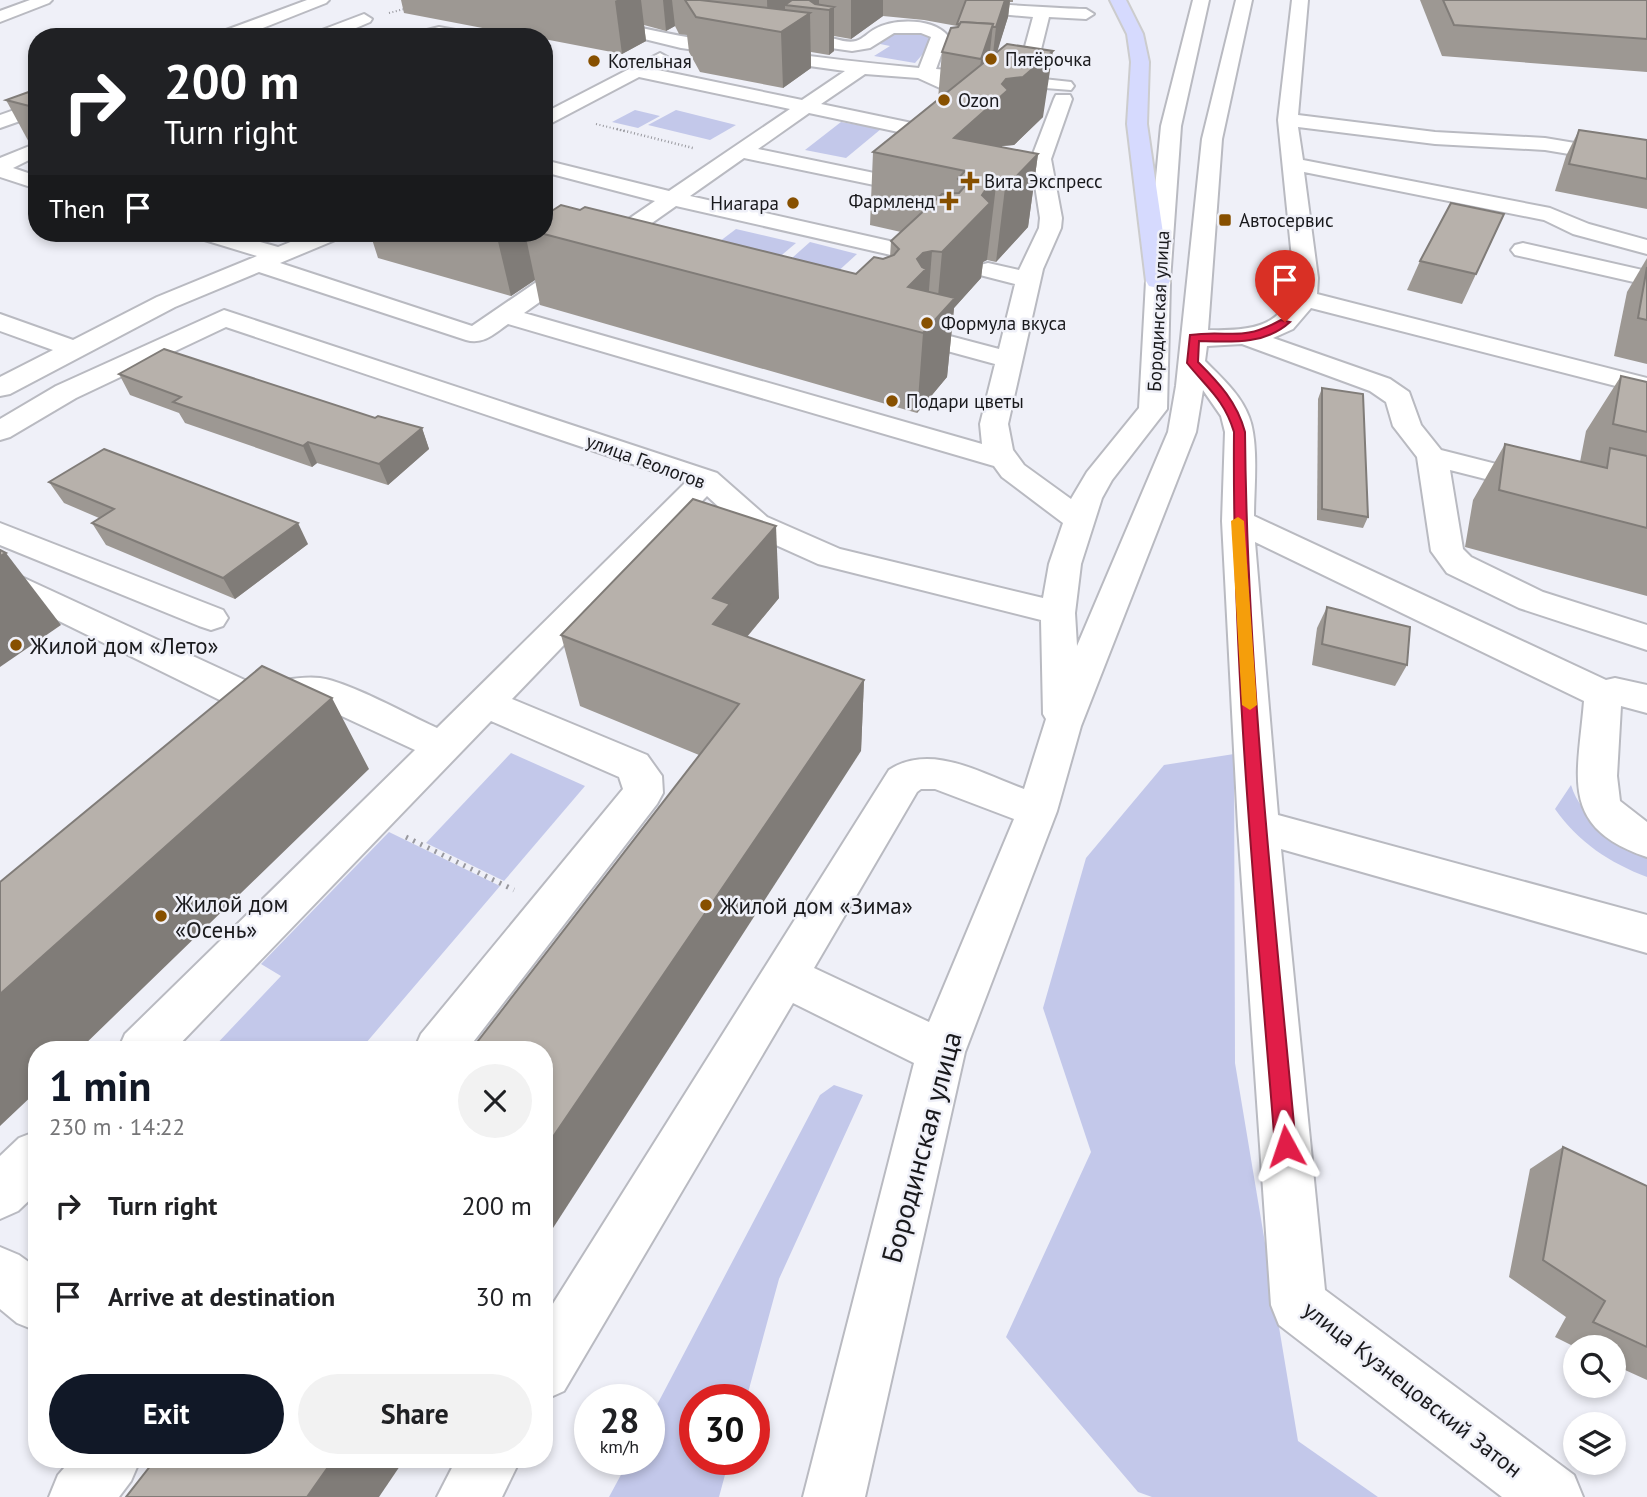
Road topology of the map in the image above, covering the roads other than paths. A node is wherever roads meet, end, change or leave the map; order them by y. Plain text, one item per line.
1 (44, 0) edge
2 (321, 0) edge
3 (902, 0) edge
4 (1118, 0) edge
5 (1201, 0) edge
6 (1244, 0) edge
7 (1300, 0) edge
8 (1042, 12) junction
9 (1086, 14) dead end
10 (0, 17) edge
11 (364, 19) road end
12 (577, 19) dead end
13 (248, 28) edge
14 (342, 28) edge
15 (800, 38) dead end
16 (779, 42) edge
17 (687, 44) junction
18 (762, 54) junction
19 (861, 68) junction
20 (637, 71) junction
21 (925, 75) junction
22 (1024, 83) junction
23 (1069, 95) junction
24 (803, 107) junction
25 (28, 111) edge
26 (553, 113) edge
27 (1289, 120) junction
28 (0, 122) edge
29 (28, 153) edge
30 (736, 154) junction
31 (1647, 161) edge
32 (1294, 163) junction
33 (553, 168) edge
34 (28, 180) edge
35 (672, 199) junction
36 (228, 242) edge
37 (310, 242) edge
38 (1647, 247) edge
39 (1523, 250) dead end
40 (595, 252) junction
41 (908, 252) junction
42 (932, 257) edge
43 (620, 258) edge
44 (269, 259) junction
45 (988, 270) edge
46 (1647, 278) edge
47 (1030, 280) junction
48 (1158, 281) junction
49 (870, 289) edge
50 (1306, 299) junction
51 (505, 314) junction
52 (0, 322) edge
53 (927, 338) edge
54 (1249, 338) junction
55 (74, 349) junction
56 (1193, 350) junction
57 (1009, 360) junction
58 (1647, 386) edge
59 (0, 389) edge
60 (0, 431) edge
61 (1431, 456) junction
62 (1003, 459) junction
63 (706, 479) junction
64 (1566, 490) edge
65 (1080, 520) junction
66 (1238, 521) junction
67 (0, 533) edge
68 (0, 578) edge
69 (1058, 613) junction
70 (211, 618) dead end
71 (1647, 638) edge
72 (1603, 694) junction
73 (1647, 699) edge
74 (486, 703) junction
75 (1062, 726) junction
76 (443, 747) junction
77 (1037, 811) junction
78 (1258, 826) junction
79 (1647, 840) edge
80 (1647, 934) edge
81 (784, 976) junction
82 (151, 1041) edge
83 (445, 1041) edge
84 (941, 1052) junction
85 (28, 1165) edge
86 (0, 1193) edge
87 (0, 1274) edge
88 (28, 1296) edge
89 (553, 1356) edge
90 (104, 1468) edge
91 (486, 1468) edge
92 (80, 1497) edge
93 (468, 1497) edge
94 (834, 1497) edge
95 (1552, 1497) edge

1 - 10 street
2 - 13 street
3 - 8 street
4 - 48 main road
5 - 48 street, Бородинская улица
6 - 56 street, Бородинская улица
7 - 27 street
8 - 9 street
8 - 22 street
11 - 14 street
12 - 17 street
15 - 21 street
16 - 18 street
17 - 18 street
17 - 20 street
18 - 19 street
19 - 21 street
19 - 24 street
20 - 24 street
20 - 26 street
21 - 22 street
21 - 23 street
22 - 23 street
23 - 47 street
24 - 30 street
24 - 30 street
25 - 28 street
27 - 31 street
27 - 32 street
29 - 34 street
30 - 35 street
32 - 38 street
32 - 50 street
33 - 35 street
35 - 40 street
35 - 41 street
36 - 44 street
37 - 44 street
39 - 46 street
40 - 43 street
40 - 51 street
41 - 42 street
41 - 49 street
44 - 51 street
44 - 55 street
45 - 47 street
47 - 57 street
48 - 65 street, Бородинская улица
50 - 54 street
50 - 58 street
51 - 62 street
52 - 55 street
53 - 57 street
54 - 56 street
54 - 61 street
55 - 59 street
56 - 66 street, улица Кузнецовский Затон
56 - 75 street, Бородинская улица
57 - 62 street
60 - 63 street, улица Геологов
61 - 64 street
61 - 71 street
62 - 65 street
63 - 69 street, улица Геологов
63 - 74 street
65 - 69 street, Бородинская улица
66 - 72 street
66 - 78 street, улица Кузнецовский Затон
67 - 70 street
68 - 76 street
69 - 75 street, Бородинская улица
72 - 73 street
72 - 79 street
74 - 76 street
74 - 83 street
75 - 77 street, Бородинская улица
76 - 82 street
77 - 81 street
77 - 84 street, Бородинская улица
78 - 80 street
78 - 95 street, улица Кузнецовский Затон
81 - 84 street
81 - 89 street
84 - 94 street, Бородинская улица
85 - 86 street
87 - 88 street
90 - 92 street
91 - 93 street

